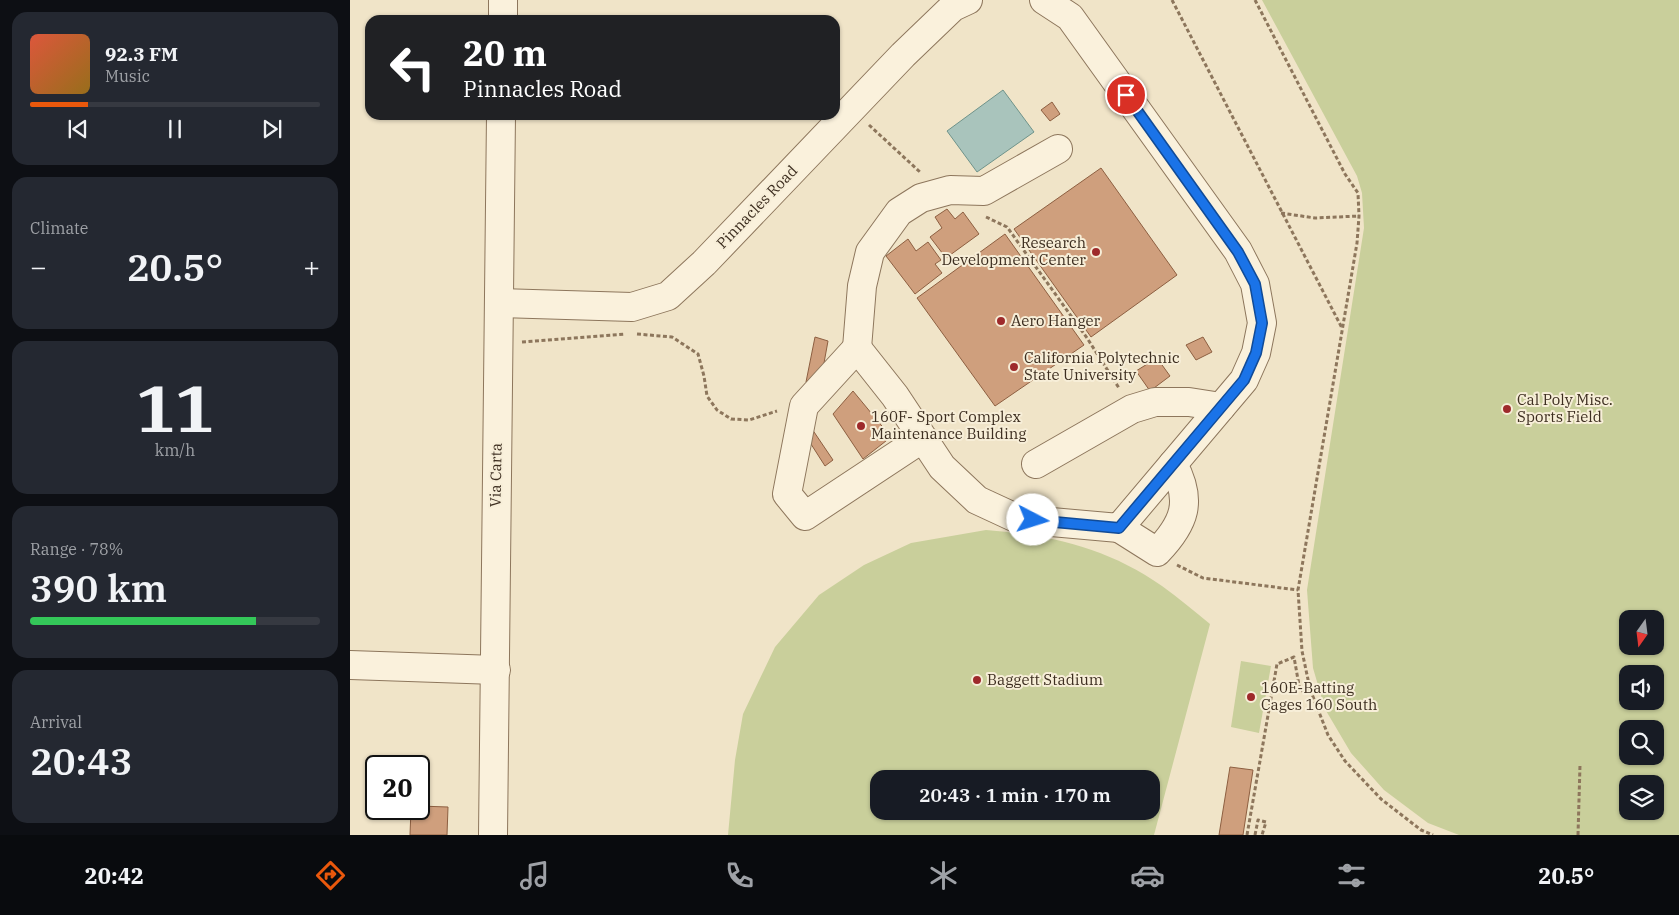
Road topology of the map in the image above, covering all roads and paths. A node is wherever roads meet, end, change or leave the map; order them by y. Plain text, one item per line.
1 (504, 0) edge
2 (968, 0) edge
3 (1044, 0) edge
4 (1172, 0) edge
5 (1255, 0) edge
6 (503, 15) edge
7 (862, 119) dead end
8 (501, 120) edge
9 (1058, 149) dead end
10 (902, 154) dead end
11 (1281, 213) junction
12 (982, 214) dead end
13 (1359, 216) junction
14 (499, 303) junction
15 (1342, 329) junction
16 (626, 334) dead end
17 (635, 334) dead end
18 (499, 342) junction
19 (857, 348) junction
20 (804, 406) junction
21 (1221, 407) junction
22 (1132, 409) junction
23 (922, 438) junction
24 (1036, 464) dead end
25 (1173, 464) junction
26 (1119, 528) junction
27 (1157, 552) junction
28 (1298, 590) junction
29 (350, 665) edge
30 (496, 670) junction
31 (1310, 689) junction
32 (1580, 765) dead end
33 (493, 835) edge
34 (1247, 835) edge
35 (1255, 835) edge
36 (1262, 835) edge
37 (1432, 835) edge
38 (1578, 835) edge

1 - 6 street
2 - 14 street, Pinnacles Road
3 - 21 street
4 - 11 path
5 - 13 path
7 - 10 path
8 - 14 street, Via Carta
9 - 19 street
11 - 13 path
11 - 15 path
12 - 22 path
13 - 15 path
14 - 18 street, Via Carta
15 - 28 path
16 - 18 path
17 - 20 path
18 - 30 street, Via Carta
19 - 20 street
19 - 23 street
20 - 23 street
21 - 22 street
21 - 25 street
22 - 24 street
23 - 26 street
25 - 26 street
25 - 27 street
26 - 27 street
27 - 28 path
28 - 31 path
29 - 30 street
30 - 33 street, Via Carta
31 - 34 path
31 - 37 path
32 - 38 path
35 - 36 path

